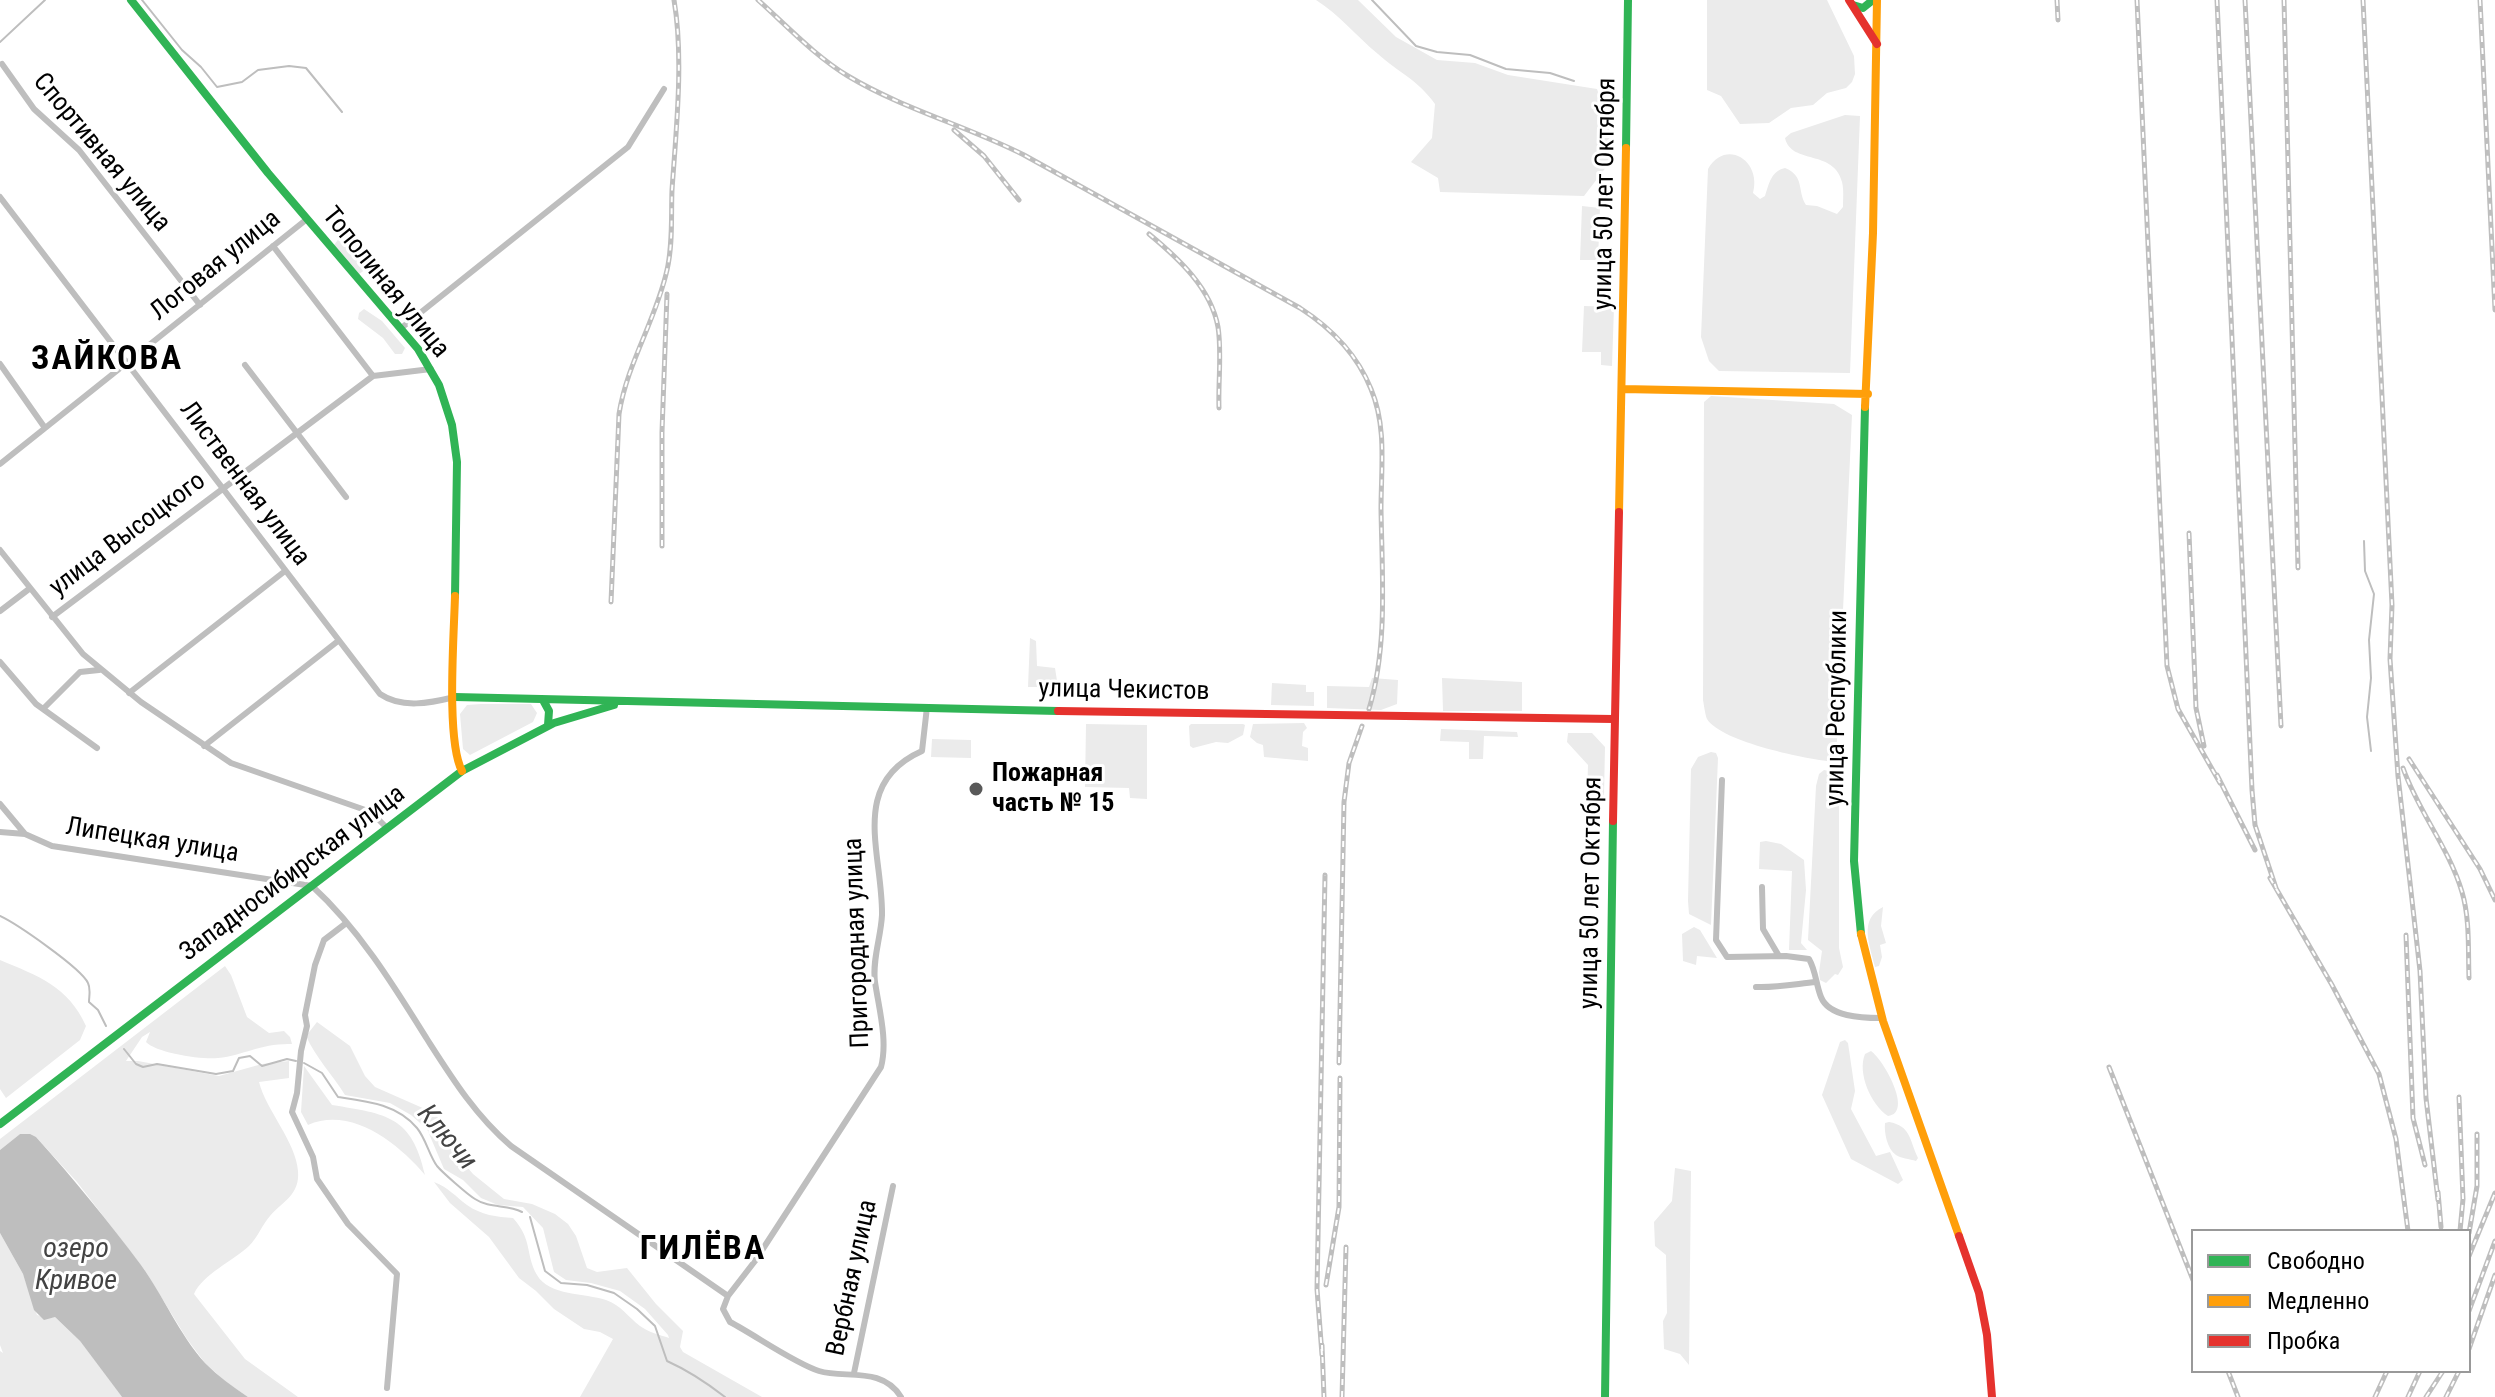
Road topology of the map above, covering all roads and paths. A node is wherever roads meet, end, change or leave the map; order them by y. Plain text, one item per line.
1 (131, 0) edge
2 (1628, 0) edge
3 (1875, 0) edge
4 (1849, 1) edge
5 (1877, 45) junction
6 (2, 64) dead end
7 (664, 89) dead end
8 (0, 197) edge
9 (307, 219) junction
10 (273, 246) junction
11 (200, 305) junction
12 (400, 329) junction
13 (127, 363) junction
14 (0, 364) edge
15 (245, 365) dead end
16 (432, 369) junction
17 (373, 376) junction
18 (1623, 389) junction
19 (1868, 394) junction
20 (45, 428) junction
21 (298, 432) junction
22 (0, 464) edge
23 (223, 489) junction
24 (346, 497) dead end
25 (0, 550) edge
26 (285, 571) junction
27 (29, 589) junction
28 (0, 611) edge
29 (52, 617) junction
30 (338, 641) junction
31 (0, 662) edge
32 (101, 670) junction
33 (9, 673) junction
34 (0, 680) edge
35 (129, 693) junction
36 (455, 697) junction
37 (543, 700) junction
38 (635, 702) junction
39 (927, 707) junction
40 (43, 709) junction
41 (1613, 719) junction
42 (548, 725) junction
43 (204, 746) junction
44 (97, 748) dead end
45 (462, 771) junction
46 (1722, 780) dead end
47 (0, 804) edge
48 (387, 828) junction
49 (0, 832) edge
50 (25, 834) junction
51 (312, 886) junction
52 (1762, 887) dead end
53 (345, 924) junction
54 (1779, 956) junction
55 (1816, 982) junction
56 (1756, 987) dead end
57 (1881, 1018) junction
58 (0, 1124) edge
59 (893, 1186) dead end
60 (728, 1296) junction
61 (854, 1373) junction
62 (387, 1388) dead end
63 (901, 1397) edge
64 (1605, 1397) edge
65 (1992, 1397) edge

1 - 9 main road, Тополиная улица
2 - 18 main road, улица 50 лет Октября
3 - 4 main road
3 - 5 main road, улица Республики
4 - 5 main road
5 - 19 main road, улица Республики
6 - 11 street, Спортивная улица
7 - 12 street
8 - 13 street, Лиственная улица
9 - 10 street, Логовая улица
9 - 12 main road, Тополиная улица
10 - 11 street, Логовая улица
10 - 17 street
11 - 13 street, Логовая улица
12 - 16 main road, Тополиная улица
13 - 20 street, Логовая улица
13 - 23 street, Лиственная улица
14 - 20 street
15 - 21 street
16 - 17 street, улица Высоцкого
16 - 36 main road, Тополиная улица
17 - 21 street, улица Высоцкого
18 - 19 main road
18 - 41 main road, улица 50 лет Октября
19 - 57 main road, улица Республики
20 - 22 street, Логовая улица
21 - 23 street, улица Высоцкого
21 - 24 street
23 - 26 street, Лиственная улица
23 - 29 street, улица Высоцкого
25 - 27 street
26 - 30 street, Лиственная улица
26 - 35 street
27 - 28 street
27 - 29 street
29 - 32 street
30 - 36 street, Лиственная улица
30 - 43 street
31 - 33 street
32 - 35 street
32 - 40 street
33 - 34 street
33 - 40 street
35 - 43 street
36 - 37 main road
36 - 45 main road, Тополиная улица
37 - 38 main road
37 - 42 main road
38 - 39 main road, улица Чекистов
38 - 42 main road, Западносибирская улица
39 - 41 main road, улица Чекистов
39 - 60 street, Пригородная улица
40 - 44 street
41 - 64 main road, улица 50 лет Октября
42 - 45 main road, Западносибирская улица
43 - 48 street
45 - 48 main road, Западносибирская улица
46 - 54 street
47 - 50 street
48 - 51 main road, Западносибирская улица
49 - 50 street
50 - 51 street, Липецкая улица
51 - 53 street
51 - 58 main road, Западносибирская улица
52 - 54 street
53 - 60 street
53 - 62 street
54 - 55 street
55 - 56 street
55 - 57 street
57 - 65 main road, улица Республики
59 - 61 street, Вербная улица
60 - 61 street
61 - 63 street, Вербная улица

